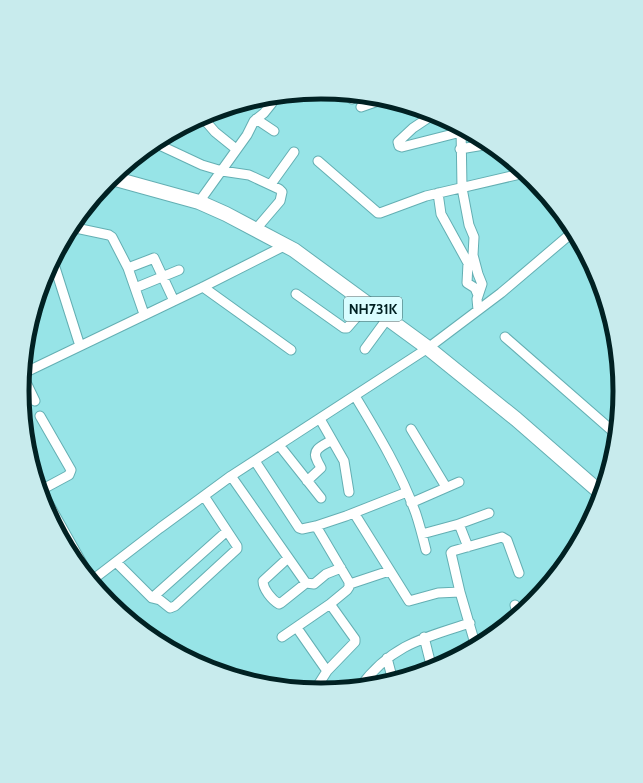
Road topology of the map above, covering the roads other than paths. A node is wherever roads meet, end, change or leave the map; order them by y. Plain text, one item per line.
1 (271, 104) edge
2 (371, 104) edge
3 (361, 107) dead end
4 (256, 119) junction
5 (427, 119) edge
6 (208, 122) edge
7 (274, 131) dead end
8 (456, 132) edge
9 (461, 134) edge
10 (162, 146) edge
11 (480, 146) edge
12 (236, 149) junction
13 (460, 149) junction
14 (294, 152) dead end
15 (318, 161) dead end
16 (222, 171) junction
17 (517, 175) edge
18 (120, 180) edge
19 (271, 184) junction
20 (462, 188) junction
21 (438, 193) junction
22 (199, 202) junction
23 (78, 228) edge
24 (256, 229) junction
25 (569, 235) edge
26 (286, 245) junction
27 (128, 268) junction
28 (56, 269) edge
29 (179, 270) dead end
30 (163, 276) junction
31 (203, 287) junction
32 (135, 288) junction
33 (296, 294) dead end
34 (478, 295) junction
35 (174, 301) junction
36 (367, 305) junction
37 (478, 310) junction
38 (144, 314) junction
39 (387, 319) junction
40 (505, 338) dead end
41 (80, 346) junction
42 (428, 348) junction
43 (365, 349) dead end
44 (291, 350) dead end
45 (30, 370) edge
46 (29, 388) edge
47 (355, 396) junction
48 (35, 401) dead end
49 (40, 416) dead end
50 (320, 419) junction
51 (411, 429) dead end
52 (611, 429) edge
53 (332, 440) junction
54 (279, 445) junction
55 (255, 461) junction
56 (231, 476) junction
57 (307, 480) junction
58 (459, 482) dead end
59 (446, 487) junction
60 (46, 488) edge
61 (597, 489) edge
62 (349, 492) dead end
63 (407, 492) junction
64 (204, 496) junction
65 (321, 498) dead end
66 (411, 503) junction
67 (354, 513) junction
68 (490, 513) dead end
69 (459, 524) junction
70 (316, 526) junction
71 (227, 531) junction
72 (422, 534) junction
73 (468, 547) junction
74 (426, 550) dead end
75 (288, 558) junction
76 (116, 562) junction
77 (341, 568) junction
78 (389, 571) junction
79 (520, 573) dead end
80 (96, 578) edge
81 (306, 583) junction
82 (350, 584) junction
83 (460, 592) junction
84 (152, 598) junction
85 (330, 604) junction
86 (515, 605) dead end
87 (516, 609) edge
88 (470, 623) junction
89 (297, 628) junction
90 (282, 637) dead end
91 (424, 637) junction
92 (474, 641) edge
93 (387, 658) junction
94 (430, 663) edge
95 (327, 670) junction
96 (391, 675) edge
97 (365, 680) edge
98 (319, 684) edge

1 - 4 street
2 - 3 street
4 - 7 street
4 - 12 street
5 - 8 street
6 - 12 street
9 - 13 street
10 - 16 street
11 - 13 street
12 - 16 street
13 - 20 street
14 - 19 street
15 - 21 street
16 - 19 street
16 - 22 street
17 - 20 street
18 - 22 highway, NH731K
19 - 24 street
20 - 21 street
20 - 34 street
21 - 34 street
22 - 24 highway, NH731K
23 - 27 street
24 - 26 highway, NH731K
25 - 37 street
26 - 31 street
26 - 36 highway, NH731K
27 - 30 street
27 - 32 street
28 - 41 street
29 - 30 street
30 - 32 street
30 - 35 street
31 - 35 street
31 - 44 street
32 - 38 street
33 - 36 street
34 - 37 street
35 - 38 street
36 - 39 highway, NH731K
37 - 42 street
38 - 41 street
39 - 42 highway, NH731K
39 - 43 street
40 - 52 street
41 - 45 street
42 - 47 street
42 - 61 highway, NH731K
46 - 48 street
47 - 50 street
47 - 63 street
49 - 60 street
50 - 53 street
50 - 54 street
51 - 59 street
53 - 57 street
53 - 62 street
54 - 55 street
54 - 57 street
55 - 56 street
55 - 70 street
56 - 64 street
56 - 75 street
57 - 65 street
58 - 59 street
59 - 66 street
63 - 66 street
63 - 67 street
64 - 71 street
64 - 76 street
66 - 72 street
67 - 70 street
67 - 78 street
68 - 69 street
69 - 72 street
69 - 73 street
70 - 77 street
71 - 84 street
71 - 84 street
72 - 74 street
73 - 79 street
73 - 83 street
75 - 81 street
75 - 81 street
76 - 80 street
76 - 84 street
77 - 81 street
77 - 82 street
78 - 82 street
78 - 83 street
82 - 85 street
83 - 88 street
85 - 89 street
85 - 95 street
86 - 87 street
88 - 91 street
88 - 92 street
89 - 90 street
89 - 95 street
91 - 93 street
91 - 94 street
93 - 96 street
93 - 97 street
95 - 98 street

